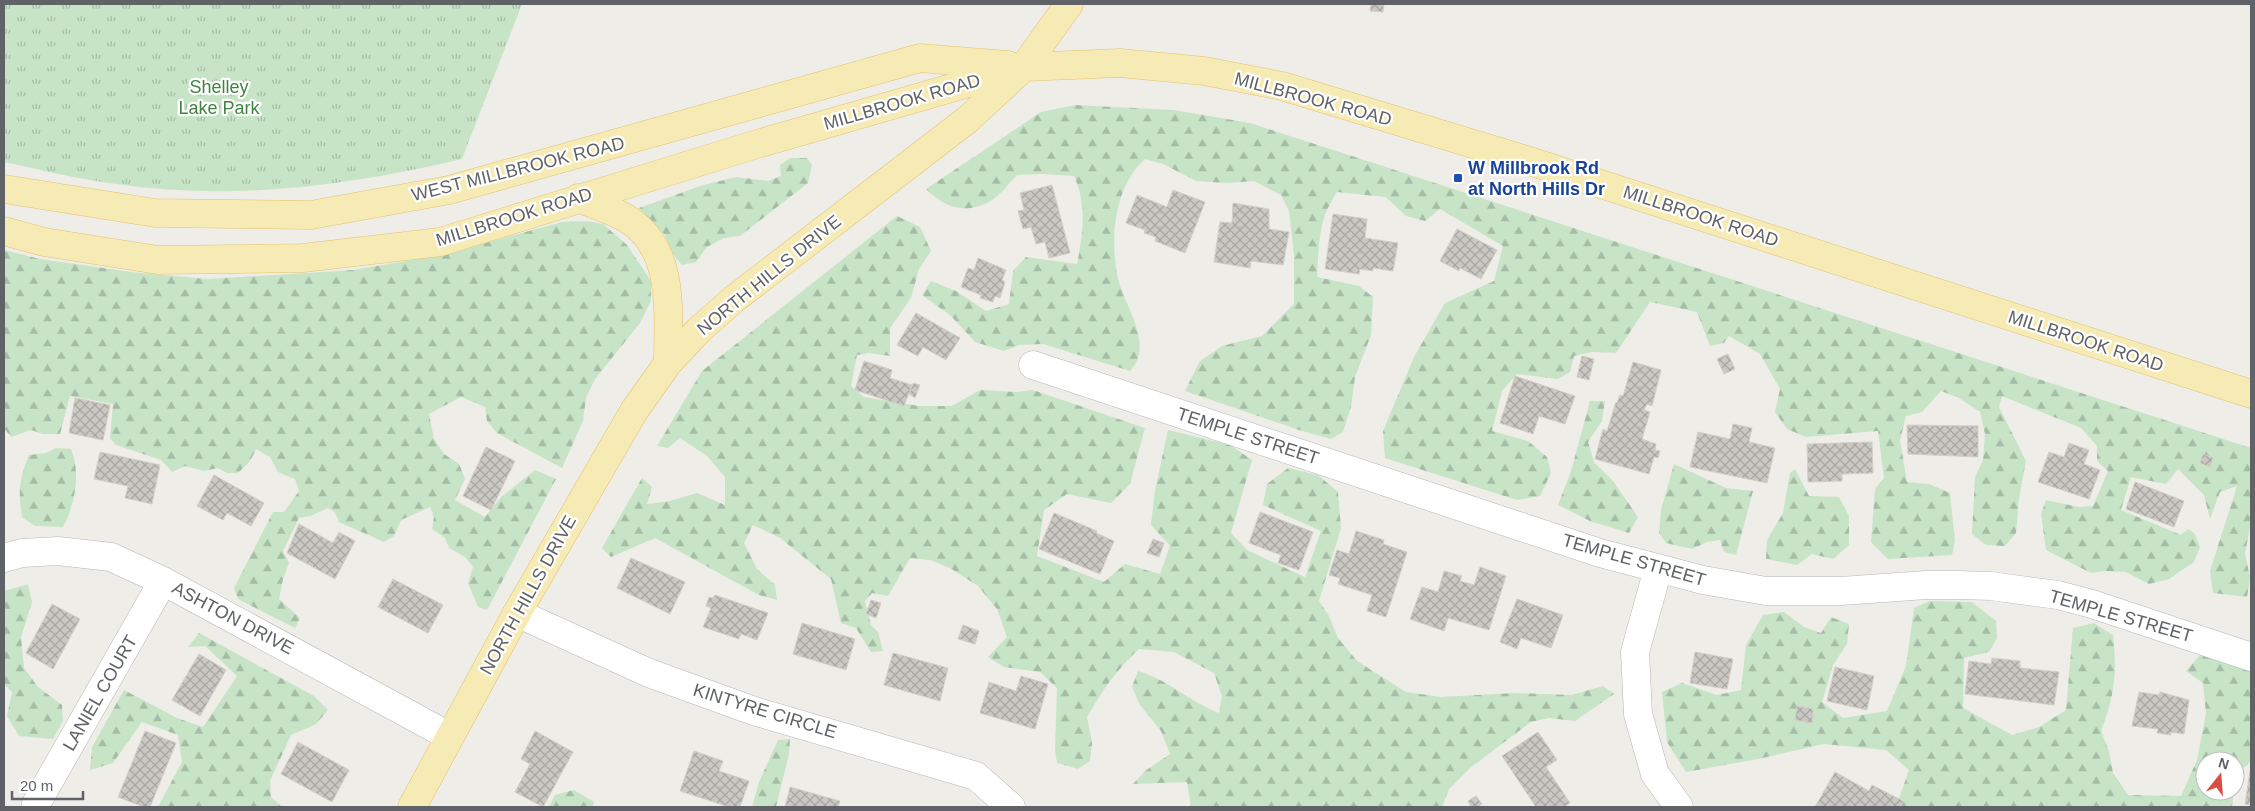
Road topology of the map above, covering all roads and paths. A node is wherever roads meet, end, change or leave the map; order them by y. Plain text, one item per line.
1 (1069, 4) edge
2 (1024, 67) junction
3 (4, 189) edge
4 (578, 198) junction
5 (4, 231) edge
6 (668, 363) junction
7 (1033, 365) dead end
8 (2251, 394) edge
9 (4, 558) edge
10 (1658, 569) junction
11 (163, 580) junction
12 (517, 613) junction
13 (2251, 657) edge
14 (449, 736) junction
15 (36, 804) dead end
16 (412, 807) edge
17 (1011, 807) edge
18 (1679, 807) edge

1 - 2 main road, NORTH HILLS DRIVE
2 - 3 main road, WEST MILLBROOK ROAD
2 - 4 main road, MILLBROOK ROAD
2 - 6 main road, NORTH HILLS DRIVE
2 - 8 main road, MILLBROOK ROAD
4 - 5 main road, MILLBROOK ROAD
4 - 6 main road
6 - 12 main road, NORTH HILLS DRIVE
7 - 10 street, TEMPLE STREET
9 - 11 street, ASHTON DRIVE
10 - 13 street, TEMPLE STREET
10 - 18 street
11 - 14 street, ASHTON DRIVE
11 - 15 street, LANIEL COURT
12 - 14 main road, NORTH HILLS DRIVE
12 - 17 street, KINTYRE CIRCLE
14 - 16 main road, NORTH HILLS DRIVE

